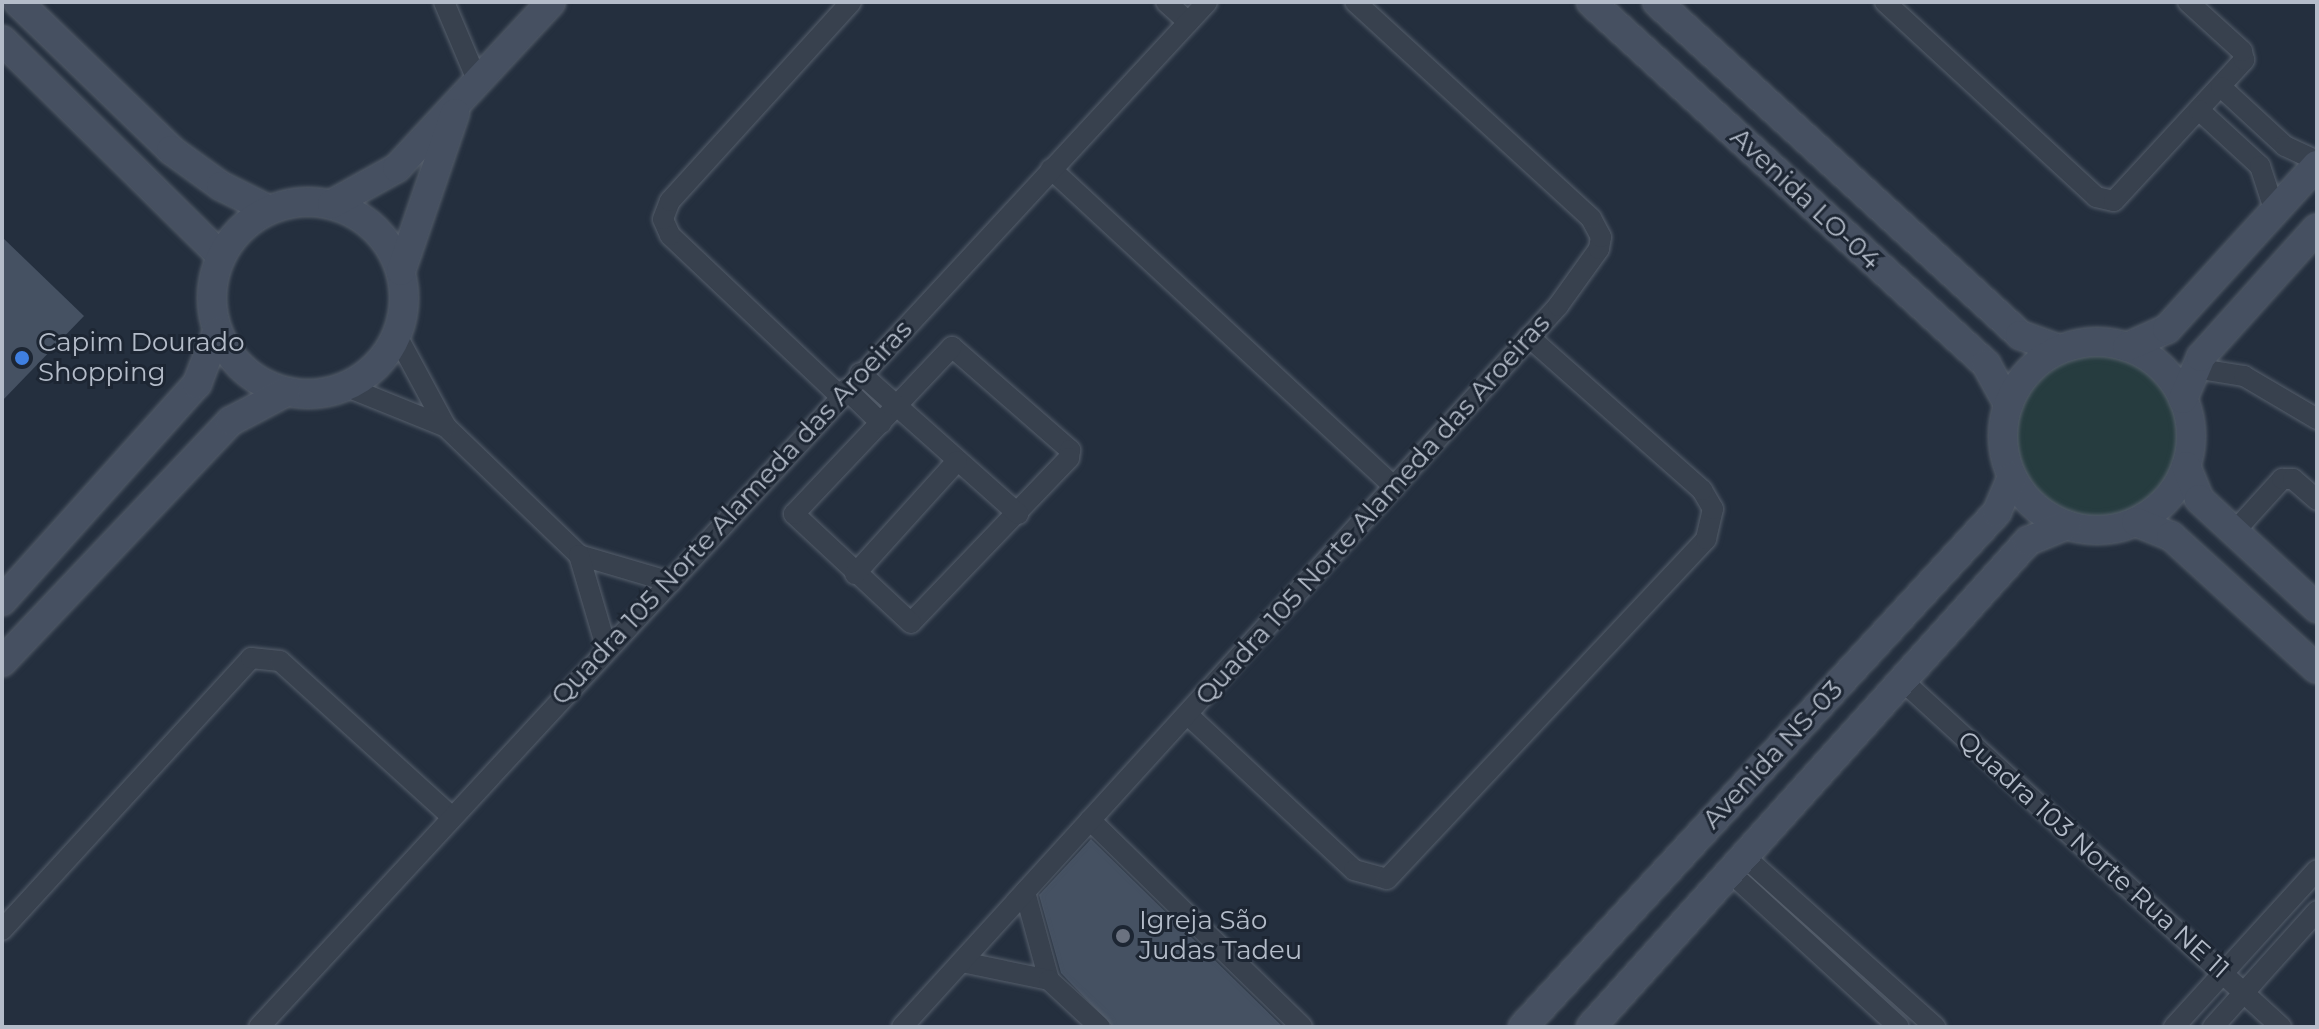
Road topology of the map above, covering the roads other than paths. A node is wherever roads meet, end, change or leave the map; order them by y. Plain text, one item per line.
1 (18, 2) edge
2 (444, 2) edge
3 (551, 2) edge
4 (851, 2) edge
5 (1166, 2) edge
6 (1207, 2) edge
7 (1355, 2) edge
8 (1591, 2) edge
9 (1657, 2) edge
10 (1885, 2) edge
11 (2188, 2) edge
12 (1188, 22) junction
13 (2, 40) edge
14 (478, 82) junction
15 (2221, 87) junction
16 (458, 105) junction
17 (2199, 110) junction
18 (2317, 163) edge
19 (1051, 169) junction
20 (332, 204) junction
21 (267, 209) junction
22 (2275, 212) junction
23 (2317, 228) edge
24 (220, 255) junction
25 (401, 271) junction
26 (217, 332) junction
27 (397, 336) junction
28 (1529, 337) junction
29 (2127, 347) junction
30 (2059, 349) junction
31 (2194, 368) junction
32 (849, 386) junction
33 (347, 387) junction
34 (286, 392) junction
35 (2183, 399) junction
36 (2008, 404) junction
37 (895, 407) junction
38 (2317, 419) edge
39 (881, 423) junction
40 (446, 427) junction
41 (957, 461) junction
42 (2186, 466) junction
43 (2012, 477) junction
44 (1394, 487) junction
45 (2317, 500) edge
46 (1018, 514) junction
47 (2136, 522) junction
48 (2067, 525) junction
49 (2234, 532) junction
50 (579, 555) junction
51 (855, 574) junction
52 (671, 582) junction
53 (2, 601) edge
54 (2317, 608) edge
55 (607, 650) junction
56 (2, 662) edge
57 (2317, 669) edge
58 (1904, 682) junction
59 (1188, 715) junction
60 (452, 817) junction
61 (1090, 820) junction
62 (1739, 866) junction
63 (2317, 870) edge
64 (1025, 892) junction
65 (2317, 911) edge
66 (2, 930) edge
67 (962, 962) junction
68 (2223, 974) junction
69 (1049, 980) junction
70 (2244, 993) junction
71 (259, 1027) edge
72 (902, 1027) edge
73 (1100, 1027) edge
74 (1302, 1027) edge
75 (1523, 1027) edge
76 (1591, 1027) edge
77 (1899, 1027) edge
78 (1935, 1027) edge
79 (2174, 1027) edge
80 (2213, 1027) edge
81 (2281, 1027) edge

1 - 21 street
2 - 14 street
3 - 14 street
4 - 32 street
5 - 12 street
6 - 12 street, Quadra 105 Norte Alameda das Aroeiras
7 - 28 street, Quadra 105 Norte Alameda das Aroeiras
8 - 36 street, Avenida LO-04
9 - 30 street, Avenida LO-04
10 - 17 street
11 - 15 street
12 - 19 street, Quadra 105 Norte Alameda das Aroeiras
13 - 24 street
14 - 16 street
15 - 17 street
15 - 18 street
16 - 20 street
16 - 25 street
17 - 22 street
18 - 22 street, Avenida NS-03
19 - 32 street, Quadra 105 Norte Alameda das Aroeiras
19 - 44 street
20 - 21 street
20 - 25 street
21 - 24 street
22 - 29 street, Avenida NS-03
23 - 31 street, Avenida NS-03
24 - 26 street
25 - 27 street
26 - 34 street
26 - 53 street
27 - 33 street
27 - 40 street
28 - 44 street, Quadra 105 Norte Alameda das Aroeiras
28 - 59 street
29 - 30 street, Avenida NS-03
29 - 35 street, Avenida NS-03
30 - 36 street, Avenida NS-03
31 - 35 street, Avenida NS-03
31 - 38 street
32 - 37 street
32 - 39 street
32 - 52 street, Quadra 105 Norte Alameda das Aroeiras
33 - 34 street
33 - 40 street
34 - 56 street
35 - 42 street, Avenida NS-03
36 - 43 street, Avenida NS-03
37 - 39 street
37 - 41 street
37 - 46 street
39 - 51 street
40 - 50 street
41 - 46 street
41 - 51 street
42 - 47 street, Avenida NS-03
42 - 49 street
43 - 48 street, Avenida NS-03
43 - 75 street, Avenida NS-03
44 - 59 street, Quadra 105 Norte Alameda das Aroeiras
45 - 49 street
46 - 51 street
47 - 48 street, Avenida NS-03
47 - 57 street
48 - 58 street, Avenida NS-03
49 - 54 street
50 - 52 street
50 - 55 street
52 - 55 street, Quadra 105 Norte Alameda das Aroeiras
55 - 60 street, Quadra 105 Norte Alameda das Aroeiras
58 - 62 street, Avenida NS-03
58 - 68 street, Quadra 103 Norte Rua NE 11
59 - 61 street, Quadra 105 Norte Alameda das Aroeiras
60 - 66 street
60 - 71 street, Quadra 105 Norte Alameda das Aroeiras
61 - 64 street, Quadra 105 Norte Alameda das Aroeiras
61 - 74 street
62 - 76 street, Avenida NS-03
62 - 77 street
62 - 78 street
63 - 68 street
64 - 67 street, Quadra 105 Norte Alameda das Aroeiras
64 - 69 street
65 - 70 street
67 - 69 street
67 - 72 street, Quadra 105 Norte Alameda das Aroeiras
68 - 70 street, Quadra 103 Norte Rua NE 11
68 - 79 street
69 - 73 street
70 - 80 street
70 - 81 street, Quadra 103 Norte Rua NE 11

